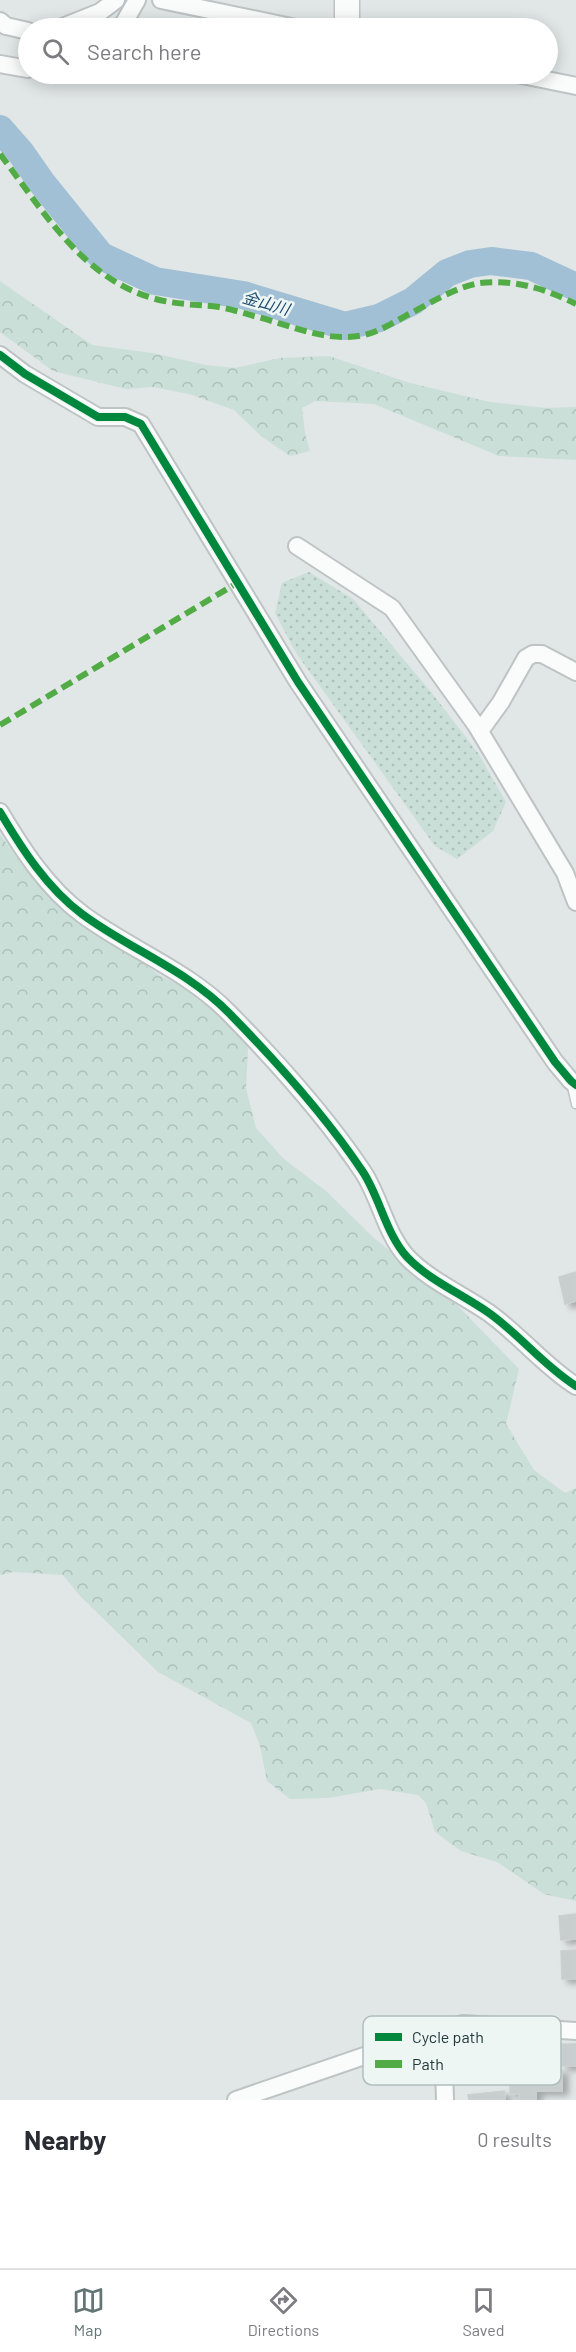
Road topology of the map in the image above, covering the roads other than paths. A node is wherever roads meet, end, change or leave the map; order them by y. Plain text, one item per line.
1 (116, 0) edge
2 (137, 0) edge
3 (161, 0) edge
4 (347, 0) edge
5 (85, 18) edge
6 (127, 18) edge
7 (248, 18) edge
8 (347, 18) edge
9 (0, 21) edge
10 (18, 29) edge
11 (0, 64) edge
12 (18, 67) edge
13 (558, 82) edge
14 (576, 86) edge
15 (0, 355) edge
16 (297, 546) dead end
17 (576, 672) edge
18 (480, 731) junction
19 (0, 812) edge
20 (576, 902) edge
21 (573, 1083) edge
22 (576, 1104) edge
23 (576, 1386) edge
24 (561, 2030) edge
25 (576, 2031) edge
26 (363, 2056) edge
27 (445, 2085) edge
28 (236, 2100) edge
29 (445, 2100) edge

1 - 5 street
2 - 6 street
3 - 7 street
4 - 8 street
9 - 10 street
11 - 12 street
13 - 14 street
15 - 21 street
16 - 18 street
17 - 18 street
18 - 20 street
19 - 23 street
21 - 22 lane
24 - 25 street
26 - 28 street
27 - 29 street

